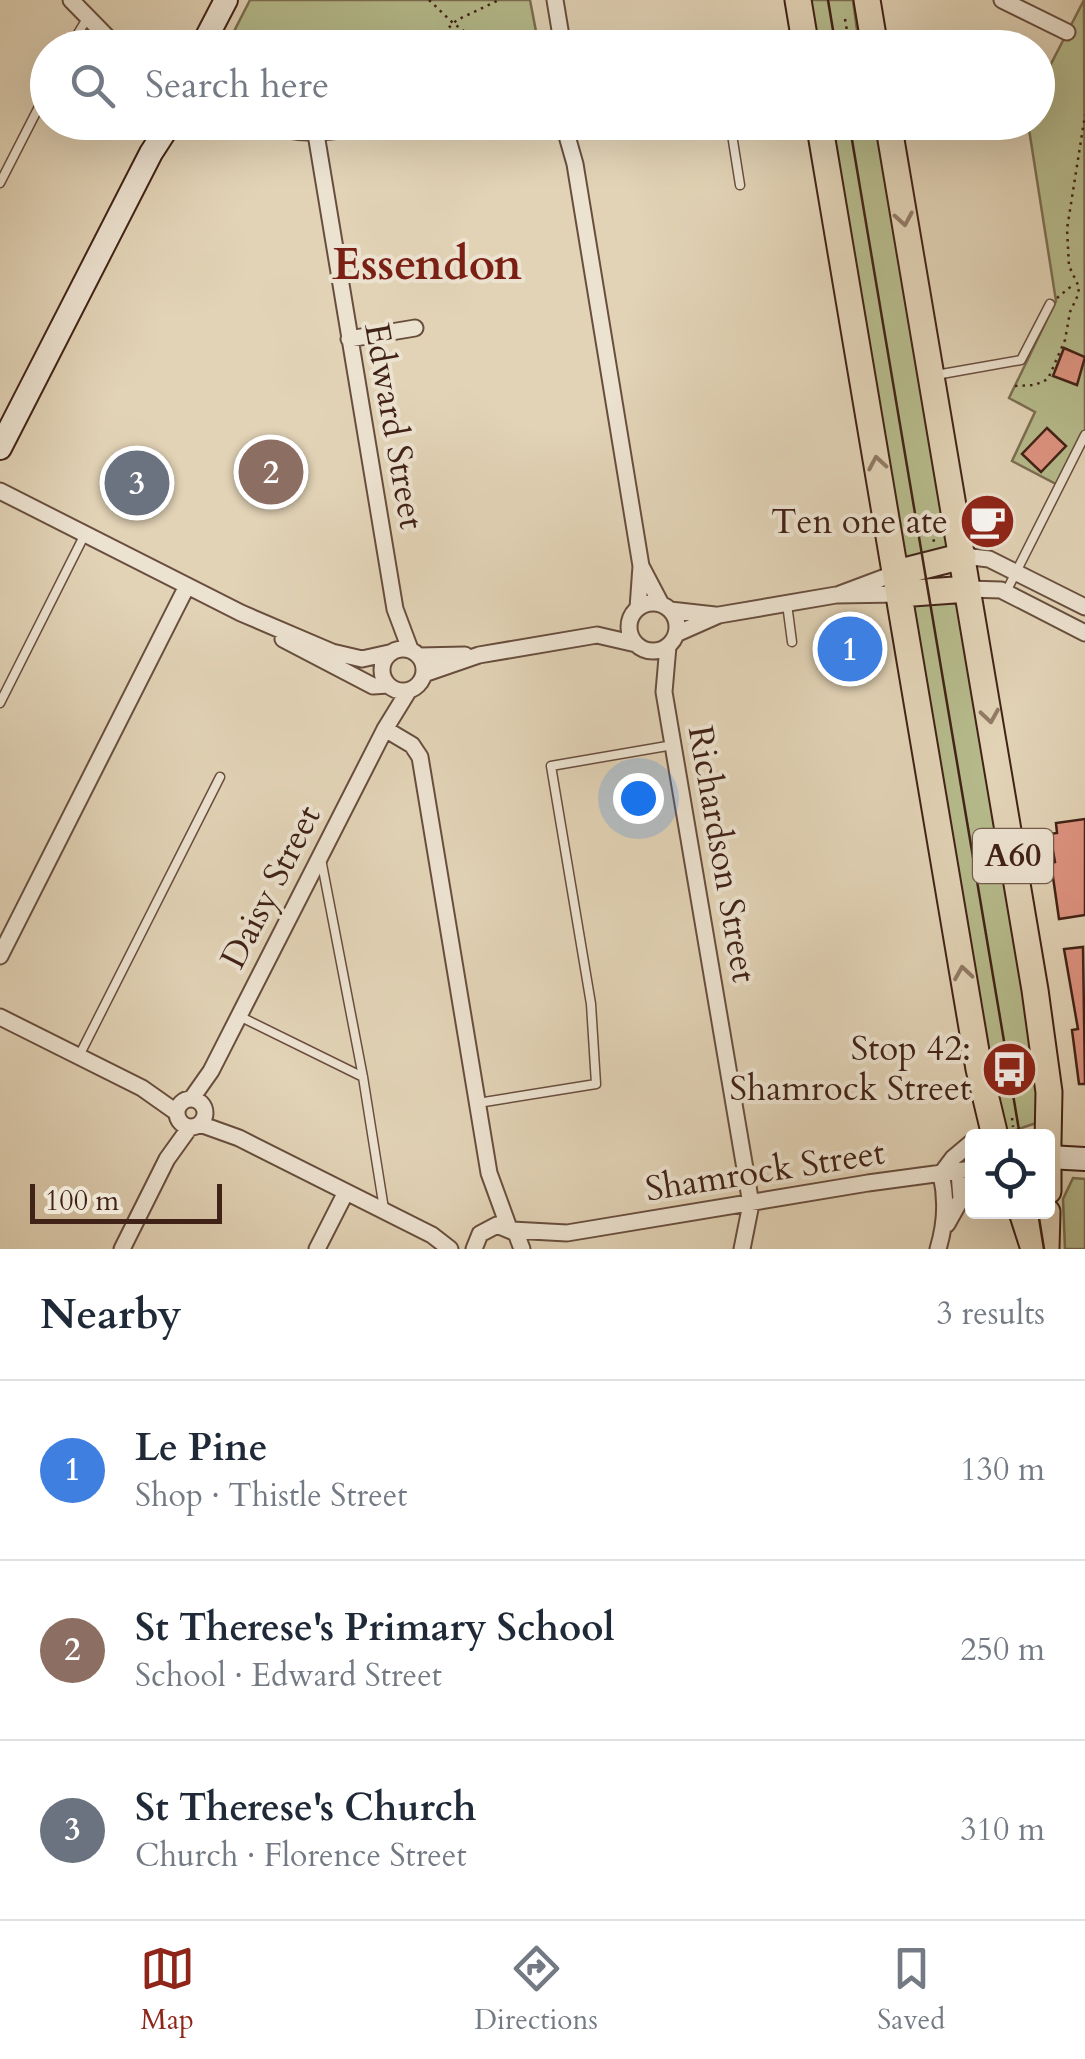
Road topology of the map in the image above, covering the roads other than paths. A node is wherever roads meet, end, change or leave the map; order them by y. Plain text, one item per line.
1 (71, 0) edge
2 (226, 0) edge
3 (554, 0) edge
4 (798, 0) edge
5 (867, 0) edge
6 (1002, 0) edge
7 (88, 17) junction
8 (80, 30) edge
9 (101, 30) edge
10 (211, 30) edge
11 (560, 30) edge
12 (803, 30) edge
13 (869, 30) edge
14 (1067, 32) dead end
15 (30, 124) edge
16 (156, 140) edge
17 (159, 140) edge
18 (317, 140) edge
19 (570, 140) edge
20 (572, 140) edge
21 (733, 140) edge
22 (822, 140) edge
23 (891, 140) edge
24 (572, 146) junction
25 (151, 153) junction
26 (0, 183) edge
27 (740, 184) dead end
28 (1050, 304) road end
29 (415, 328) dead end
30 (349, 339) junction
31 (931, 375) junction
32 (8, 412) edge
33 (1085, 435) edge
34 (0, 448) edge
35 (0, 491) edge
36 (85, 534) junction
37 (963, 556) junction
38 (641, 566) junction
39 (1015, 572) junction
40 (898, 584) junction
41 (186, 586) junction
42 (968, 589) junction
43 (1006, 592) junction
44 (788, 604) junction
45 (1085, 606) edge
46 (666, 607) junction
47 (635, 612) junction
48 (241, 613) junction
49 (719, 615) junction
50 (1085, 633) edge
51 (597, 636) junction
52 (672, 640) junction
53 (792, 642) dead end
54 (640, 647) junction
55 (403, 652) junction
56 (478, 656) junction
57 (424, 674) junction
58 (389, 686) junction
59 (410, 690) junction
60 (664, 692) junction
61 (0, 703) edge
62 (385, 730) junction
63 (672, 745) junction
64 (220, 777) dead end
65 (320, 854) junction
66 (0, 956) edge
67 (239, 1016) junction
68 (0, 1017) edge
69 (79, 1056) junction
70 (363, 1077) junction
71 (478, 1104) junction
72 (191, 1112) junction
73 (989, 1129) edge
74 (1049, 1129) edge
75 (965, 1148) edge
76 (1055, 1158) edge
77 (1085, 1159) edge
78 (965, 1170) edge
79 (489, 1173) junction
80 (941, 1174) junction
81 (965, 1176) edge
82 (346, 1192) junction
83 (751, 1204) junction
84 (384, 1212) junction
85 (1024, 1219) edge
86 (1047, 1219) edge
87 (510, 1229) junction
88 (944, 1231) junction
89 (566, 1233) junction
90 (432, 1235) junction
91 (476, 1242) edge
92 (122, 1249) edge
93 (318, 1249) edge
94 (450, 1249) edge
95 (526, 1249) edge
96 (742, 1249) edge
97 (938, 1249) edge
98 (1034, 1249) edge
99 (1046, 1249) edge

1 - 7 street
2 - 10 main road
3 - 11 street
4 - 12 main road
5 - 13 main road
6 - 14 street
7 - 8 lane
7 - 9 street
15 - 26 lane
16 - 25 main road
17 - 25 main road
18 - 30 street, Edward Street
19 - 24 street
20 - 24 street
21 - 27 lane
40 -> 22 main road, A60
23 -> 31 main road, A60
24 - 38 street
25 - 32 main road
28 - 31 lane
29 - 30 street
30 - 55 street, Edward Street
31 - 37 main road, A60
32 - 34 main road
33 - 39 lane
35 - 36 street
36 - 41 street
36 - 61 lane
37 - 39 street
37 - 40 main road
37 - 42 main road, A60
38 - 46 street
38 - 47 street
39 - 43 lane
39 - 45 street
40 - 42 main road
40 - 44 street
73 -> 40 main road, A60
41 - 48 street
41 - 66 street
42 - 43 street
42 -> 74 main road, A60
43 - 50 street
44 - 49 street
44 - 53 lane
46 - 47 street
46 - 49 street
46 - 52 street
47 - 51 street
47 - 54 street
48 - 55 street
48 - 58 street
49 - 52 street
51 - 54 street
51 - 56 street
52 - 54 street
52 - 60 street, Richardson Street
54 - 60 street, Richardson Street
55 - 56 street
55 - 57 street
55 - 58 street
56 - 57 street
57 - 59 street
58 - 59 street
58 - 62 street, Daisy Street
59 - 62 street, Daisy Street
60 - 63 street, Richardson Street
62 - 65 street, Daisy Street
62 - 71 street
63 - 71 lane
63 - 83 street, Richardson Street
64 - 69 lane
65 - 67 street, Daisy Street
65 - 70 lane
67 - 70 lane
67 - 72 street, Daisy Street
68 - 69 street
69 - 72 street
70 - 84 lane
71 - 79 street
72 - 82 street
72 - 92 street, Daisy Street
75 - 80 street
76 - 77 main road
78 - 80 street, Shamrock Street
79 - 87 street
79 - 91 street
80 - 83 street, Shamrock Street
80 - 88 street
81 - 88 street
82 - 84 street
82 - 93 street
83 - 89 street, Shamrock Street
83 - 96 street
84 - 90 street
85 - 98 main road
86 - 99 main road
87 - 89 street, Shamrock Street
87 - 91 street, Shamrock Street
87 - 95 street
88 - 97 street
89 - 95 street, Shamrock Street
90 - 91 street
90 - 94 street

